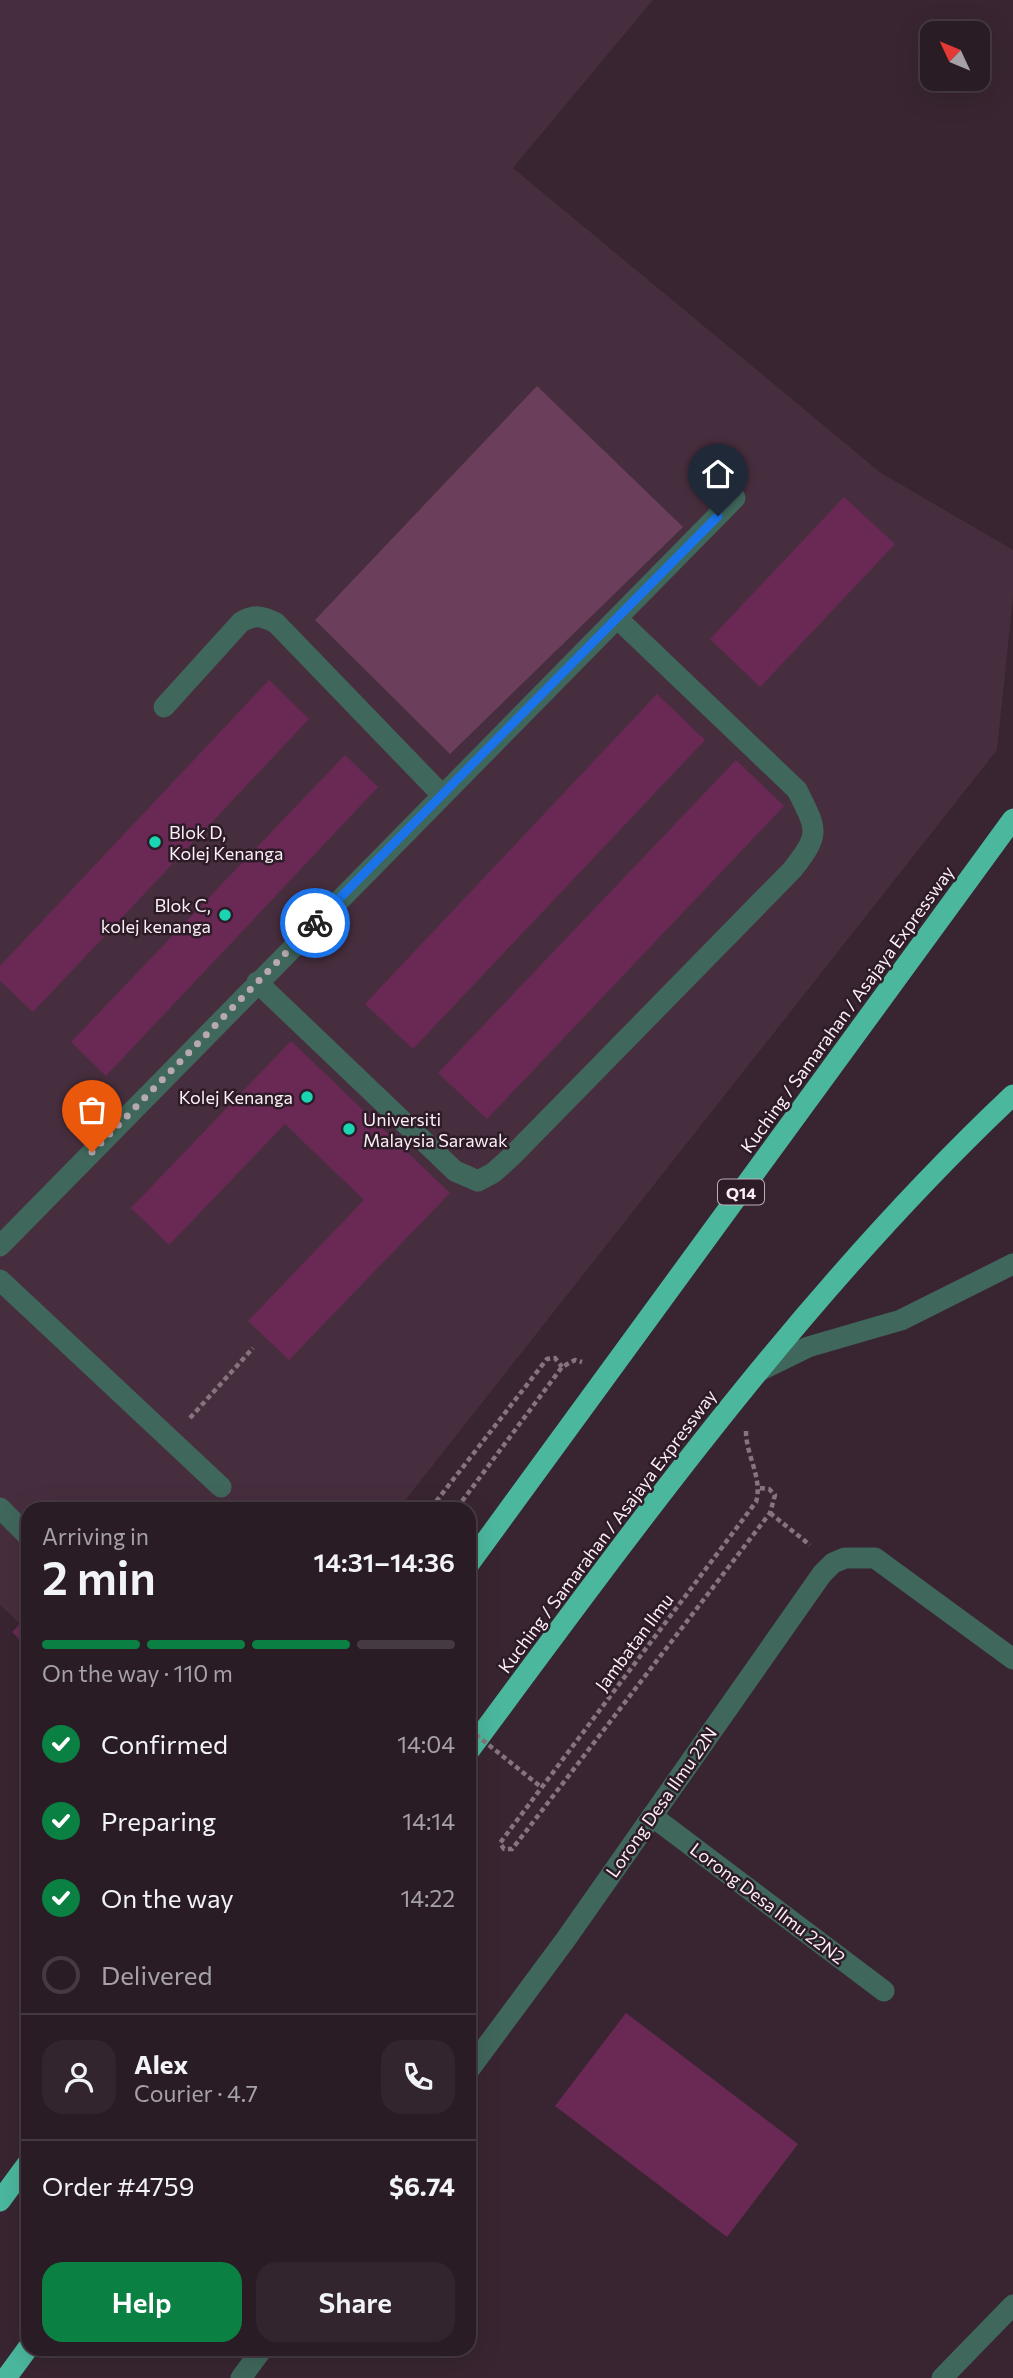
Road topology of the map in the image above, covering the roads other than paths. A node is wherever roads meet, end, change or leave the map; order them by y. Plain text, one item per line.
1 (735, 499) dead end
2 (617, 618) junction
3 (164, 707) dead end
4 (442, 795) junction
5 (1013, 819) edge
6 (257, 982) junction
7 (1013, 1095) edge
8 (0, 1246) edge
9 (1013, 1264) edge
10 (0, 1280) edge
11 (759, 1371) junction
12 (221, 1487) dead end
13 (0, 1508) edge
14 (21, 1529) edge
15 (476, 1554) edge
16 (1013, 1658) edge
17 (476, 1742) edge
18 (652, 1816) junction
19 (884, 1991) dead end
20 (476, 2060) edge
21 (21, 2172) edge
22 (0, 2201) edge
23 (1013, 2305) edge
24 (22, 2356) edge
25 (257, 2356) edge
26 (6, 2378) edge
27 (241, 2378) edge
28 (942, 2378) edge

1 - 2 street
2 - 4 street
2 - 6 street
3 - 4 street
4 - 6 street
5 - 15 highway, Kuching / Samarahan / Asajaya Expressway / Q14
6 - 8 street
7 - 11 highway, Kuching / Samarahan / Asajaya Expressway
9 - 11 street
10 - 12 street
11 - 17 highway, Kuching / Samarahan / Asajaya Expressway
13 - 14 street
16 - 18 street, Lorong Desa Ilmu 22N
18 - 19 street, Lorong Desa Ilmu 22N2
18 - 20 street, Lorong Desa Ilmu 22N
21 - 22 highway
23 - 28 street
24 - 26 highway
25 - 27 street

